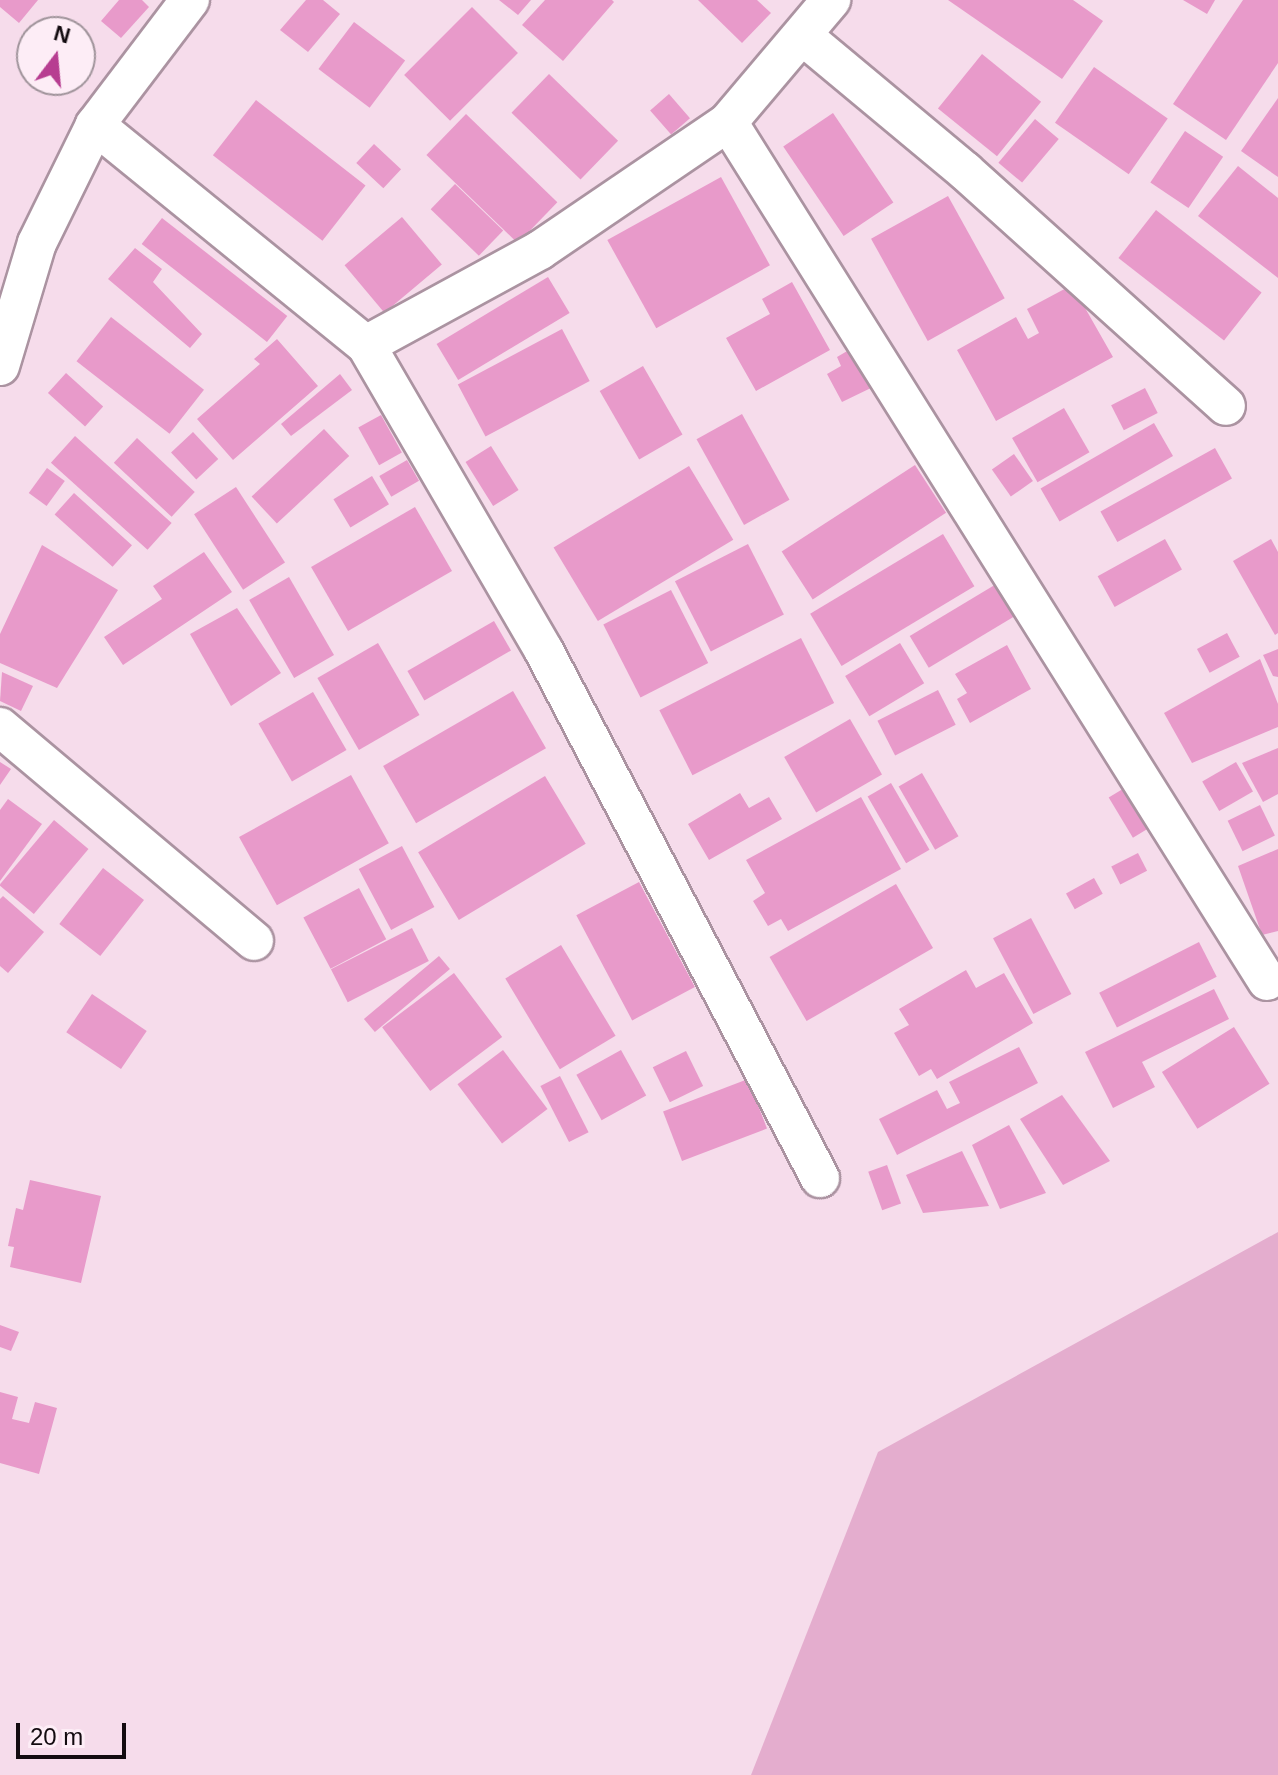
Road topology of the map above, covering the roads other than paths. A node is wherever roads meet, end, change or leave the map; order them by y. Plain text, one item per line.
1 (190, 0) edge
2 (831, 0) edge
3 (803, 36) junction
4 (728, 122) junction
5 (95, 125) junction
6 (366, 345) junction
7 (0, 366) edge
8 (1226, 406) dead end
9 (0, 727) edge
10 (254, 941) dead end
11 (1267, 981) dead end
12 (820, 1178) dead end

1 - 5 street
2 - 3 street
3 - 4 street
3 - 8 street
4 - 6 street
4 - 11 street
5 - 6 street
5 - 7 street
6 - 12 street
9 - 10 street

